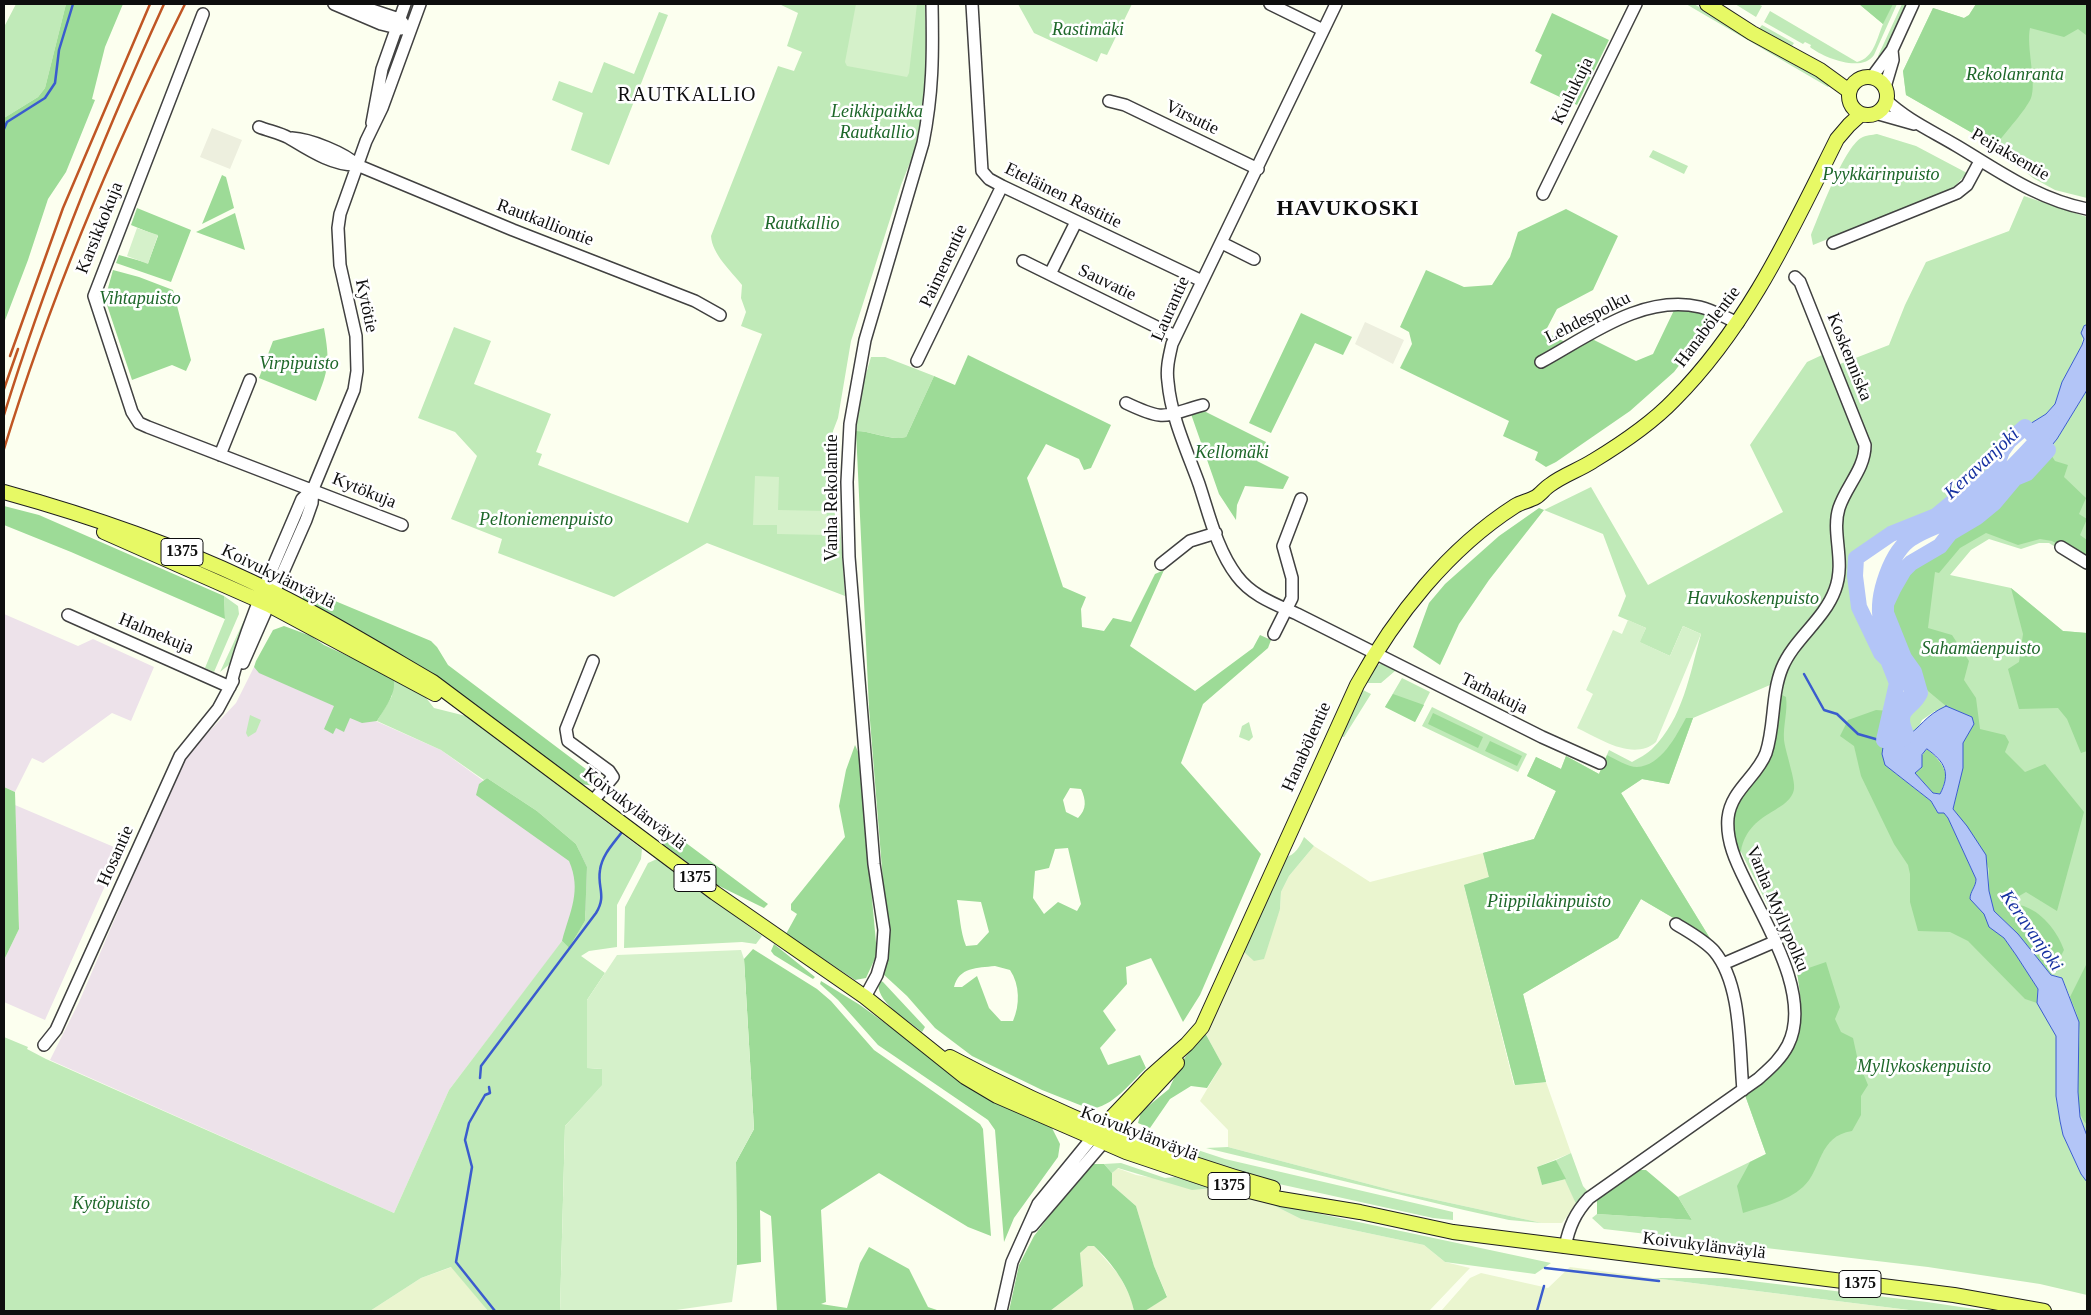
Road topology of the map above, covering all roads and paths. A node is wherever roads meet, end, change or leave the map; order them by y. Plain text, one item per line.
1 (334, 4) edge
2 (354, 4) edge
3 (404, 4) edge
4 (420, 4) edge
5 (932, 4) edge
6 (972, 4) edge
7 (1270, 4) edge
8 (1336, 4) edge
9 (1636, 4) edge
10 (1707, 4) edge
11 (1913, 4) edge
12 (203, 14) dead end
13 (397, 24) junction
14 (410, 29) junction
15 (1323, 30) junction
16 (1892, 50) junction
17 (1820, 70) junction
18 (1866, 78) junction
19 (1885, 93) junction
20 (1850, 97) junction
21 (1109, 101) dead end
22 (1876, 113) junction
23 (1861, 114) junction
24 (1918, 125) junction
25 (260, 127) dead end
26 (371, 128) junction
27 (1837, 139) junction
28 (1980, 161) junction
29 (357, 165) junction
30 (1258, 170) junction
31 (1002, 186) junction
32 (1543, 194) dead end
33 (2087, 209) edge
34 (1076, 222) junction
35 (1222, 243) junction
36 (1833, 243) dead end
37 (1254, 259) dead end
38 (1023, 261) dead end
39 (1050, 274) junction
40 (1795, 277) dead end
41 (1202, 282) junction
42 (720, 315) dead end
43 (1738, 323) junction
44 (1175, 336) junction
45 (917, 362) dead end
46 (1541, 362) dead end
47 (250, 380) dead end
48 (1126, 404) dead end
49 (1203, 405) dead end
50 (1174, 414) junction
51 (1865, 453) joint
52 (220, 455) junction
53 (313, 489) junction
54 (4, 492) edge
55 (1301, 500) dead end
56 (402, 525) dead end
57 (1216, 533) junction
58 (2061, 547) dead end
59 (2087, 563) edge
60 (1161, 564) dead end
61 (266, 596) junction
62 (1286, 609) junction
63 (68, 615) dead end
64 (1274, 634) dead end
65 (1374, 654) junction
66 (593, 661) dead end
67 (230, 686) junction
68 (1600, 763) dead end
69 (593, 801) junction
70 (1676, 924) dead end
71 (1774, 942) junction
72 (1723, 964) junction
73 (865, 997) junction
74 (44, 1045) dead end
75 (1743, 1090) junction
76 (1102, 1136) junction
77 (1564, 1247) junction
78 (1001, 1311) edge
79 (2044, 1311) edge

1 - 13 street
2 - 13 street
3 - 13 street, Kytötie
4 - 14 street, Kytötie
5 - 73 street, Vanha Rekolantie
6 - 31 street, Eteläinen Rastitie
7 - 15 street
8 - 15 street, Laurantie
9 - 32 street, Kiulukuja
10 - 17 main road
11 - 16 street
12 - 52 street, Karsikkokuja
13 - 14 street
13 - 26 street, Kytötie
14 - 26 street, Kytötie
15 - 30 street, Laurantie
16 - 18 street
16 - 19 street
17 - 18 main road
17 - 20 main road
18 - 19 main road
18 - 20 main road
19 - 22 main road
19 - 24 street, Peijaksentie
20 - 23 main road
20 - 27 main road, Hanabölentie
21 - 30 street, Virsutie
22 - 23 main road
22 - 24 street, Peijaksentie
23 - 27 main road, Hanabölentie
24 - 28 street, Peijaksentie
25 - 29 street, Rautkalliontie
26 - 29 street, Kytötie
27 - 43 main road, Hanabölentie
28 - 33 street, Peijaksentie
28 - 36 street
29 - 42 street, Rautkalliontie
29 - 53 street, Kytötie
30 - 35 street, Laurantie
31 - 34 street, Eteläinen Rastitie
31 - 45 street, Paimenentie
34 - 39 street
34 - 41 street, Eteläinen Rastitie
35 - 37 street
35 - 41 street, Laurantie
38 - 39 street, Sauvatie
39 - 44 street, Sauvatie
40 - 51 street, Koskenniska
41 - 44 street, Laurantie
43 - 46 street, Lehdespolku
43 - 65 main road, Hanabölentie
44 - 50 street, Laurantie
47 - 52 street
48 - 50 street
49 - 50 street
50 - 57 street, Laurantie
51 - 71 street, Vanha Myllypolku
52 - 53 street, Karsikkokuja
53 - 56 street, Kytökuja
53 - 61 street, Kytötie
54 - 61 main road, Koivukylänväylä / 1375
55 - 62 street
57 - 60 street
57 - 62 street, Laurantie
58 - 59 street
61 - 67 street, Hosantie
61 - 69 main road, Koivukylänväylä / 1375
62 - 64 street
62 - 65 street, Laurantie
63 - 67 street, Halmekuja
65 - 68 street, Tarhakuja
65 - 76 main road, Hanabölentie
66 - 69 street
67 - 74 street, Hosantie
69 - 73 main road, Koivukylänväylä / 1375
70 - 72 street
71 - 72 street
71 - 75 street, Vanha Myllypolku
72 - 75 street
73 - 76 main road, Koivukylänväylä / 1375
75 - 77 street, Vanha Myllypolku
76 - 77 main road, Koivukylänväylä / 1375
76 - 78 street
77 - 79 main road, Koivukylänväylä / 1375

